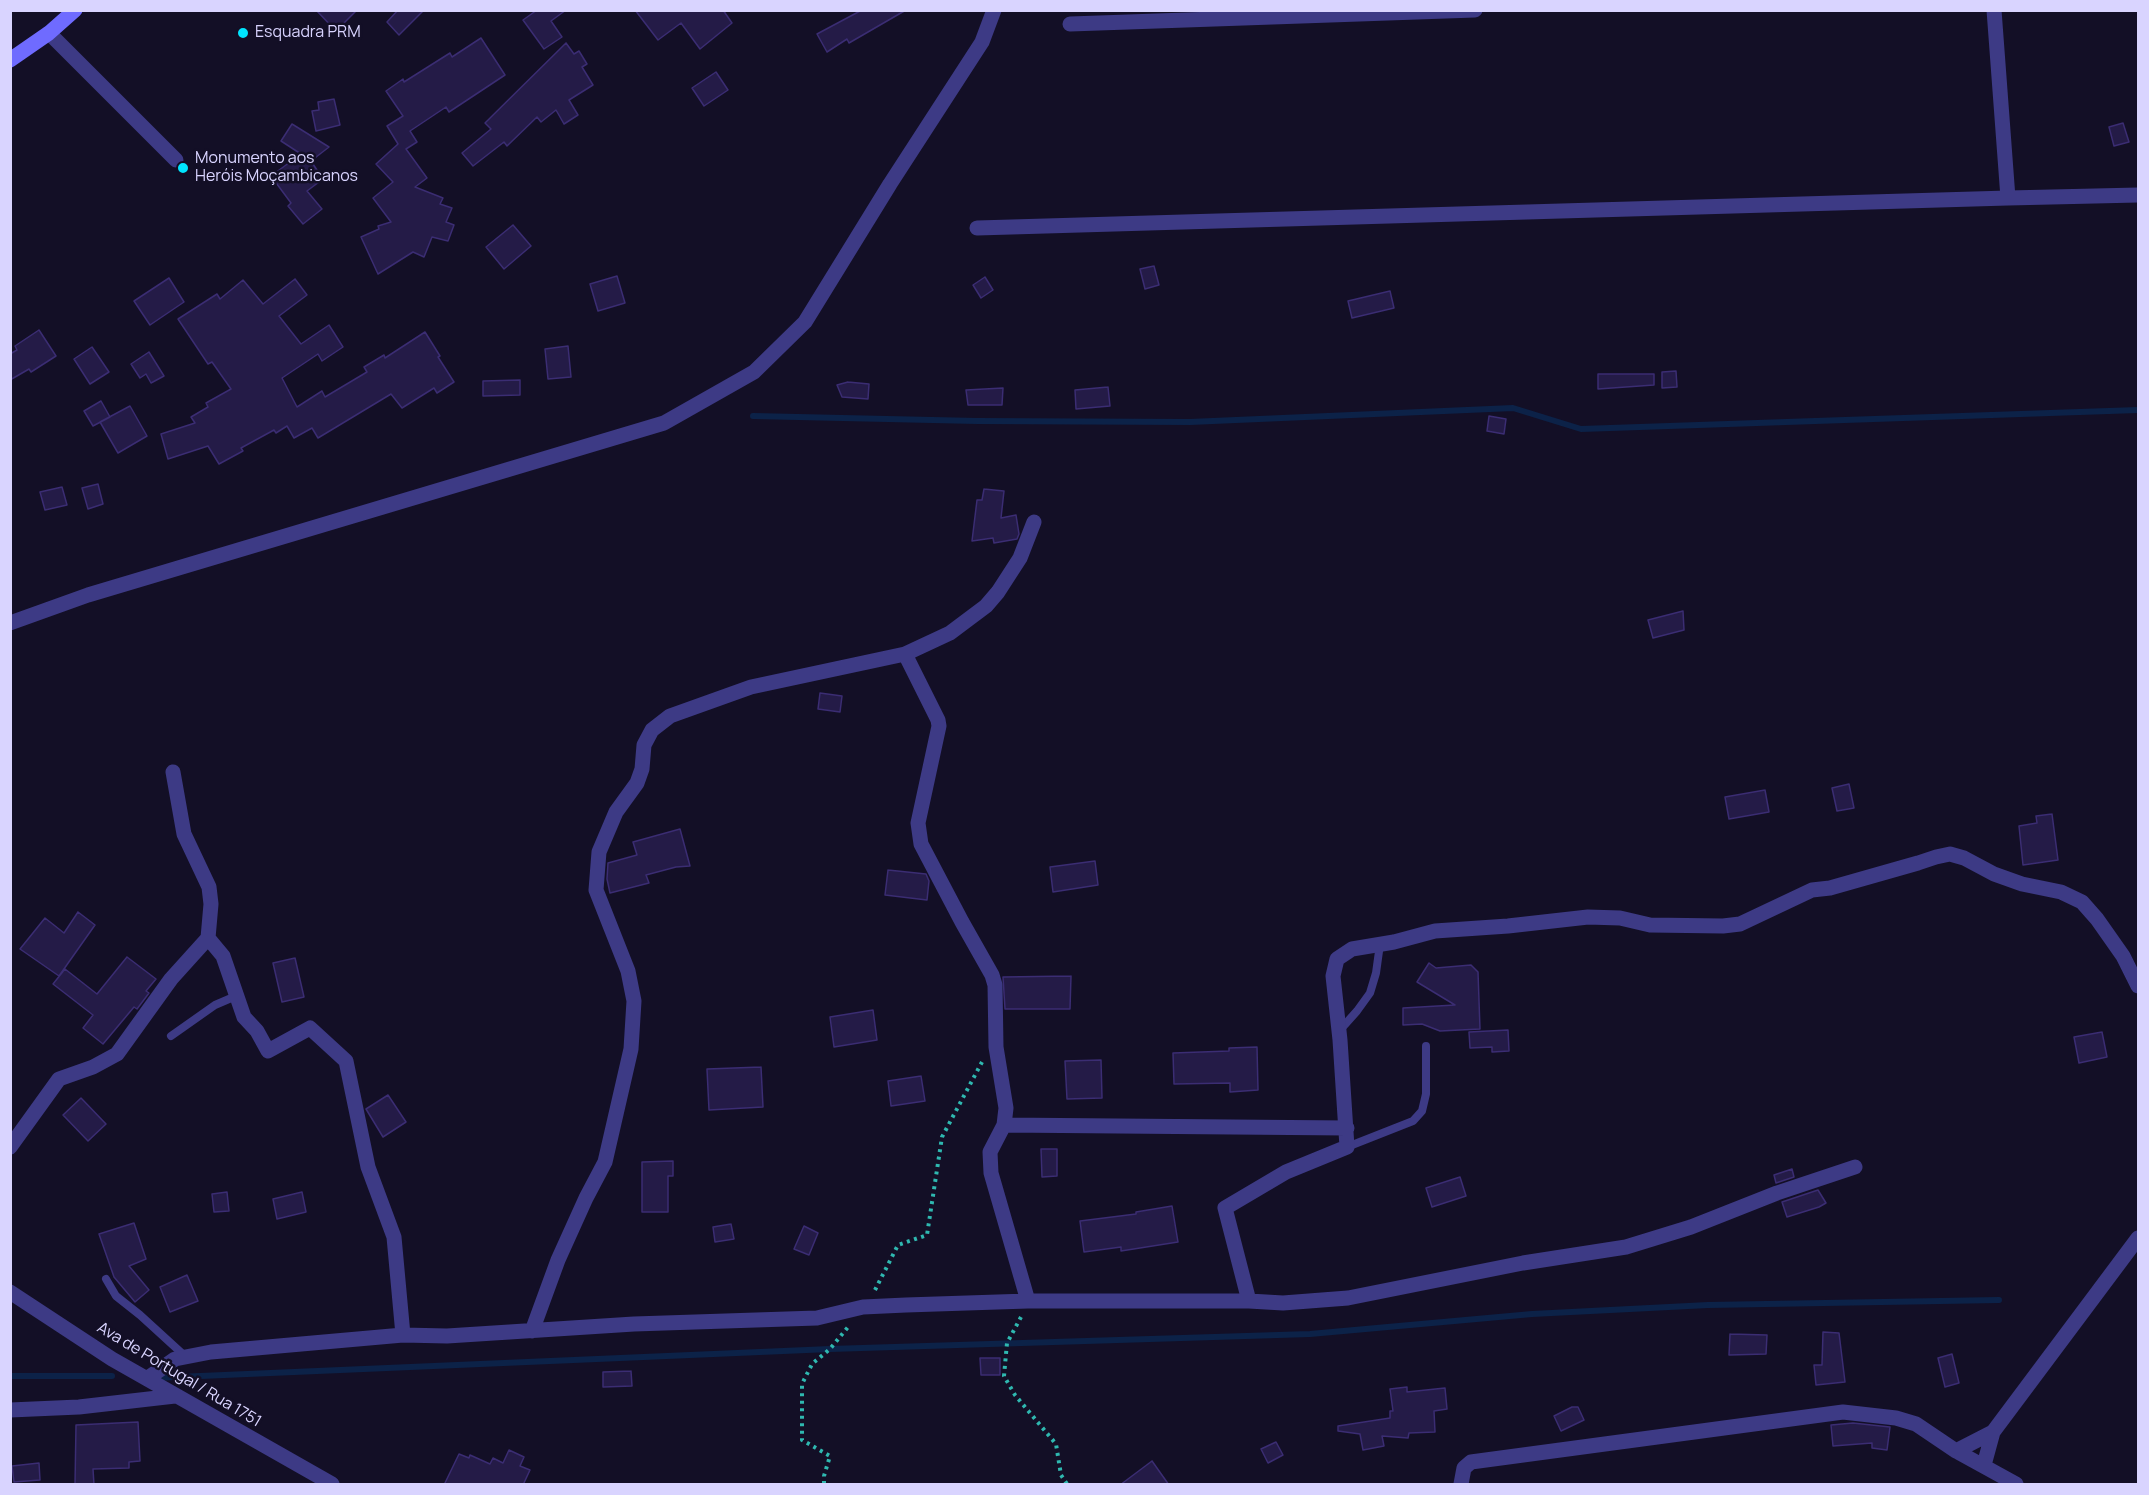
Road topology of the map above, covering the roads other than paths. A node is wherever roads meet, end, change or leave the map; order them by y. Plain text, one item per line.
1 (75, 10) edge
2 (994, 10) edge
3 (1475, 10) edge
4 (1994, 10) edge
5 (1070, 24) dead end
6 (49, 33) junction
7 (10, 60) edge
8 (176, 160) dead end
9 (2139, 195) edge
10 (2008, 198) junction
11 (977, 228) dead end
12 (1034, 522) dead end
13 (10, 623) edge
14 (905, 654) junction
15 (173, 772) dead end
16 (208, 938) junction
17 (1380, 944) junction
18 (2139, 986) edge
19 (236, 996) junction
20 (1339, 1031) junction
21 (171, 1036) dead end
22 (1426, 1046) dead end
23 (1004, 1125) junction
24 (1347, 1128) junction
25 (10, 1147) edge
26 (1347, 1147) junction
27 (1855, 1167) dead end
28 (2138, 1239) edge
29 (106, 1279) dead end
30 (10, 1292) edge
31 (1248, 1300) junction
32 (1028, 1301) junction
33 (532, 1330) junction
34 (403, 1335) junction
35 (186, 1357) junction
36 (148, 1378) junction
37 (175, 1396) junction
38 (10, 1410) edge
39 (1993, 1432) junction
40 (1956, 1451) junction
41 (1983, 1465) junction
42 (331, 1484) edge
43 (2012, 1484) edge
44 (1461, 1485) edge

1 - 6 main road
2 - 13 street
3 - 5 street
4 - 10 street
6 - 7 main road
6 - 8 street
9 - 10 street
10 - 11 street
12 - 14 street
14 - 23 street
14 - 33 street
15 - 16 street
16 - 19 street
16 - 25 street
17 - 18 street
17 - 20 lane
17 - 20 street
19 - 21 lane
19 - 34 street
20 - 24 street
22 - 26 lane
23 - 24 street
23 - 32 street
24 - 26 street
26 - 31 street
27 - 31 street
28 - 39 street
29 - 35 lane
30 - 36 street, Ava de Portugal / Rua 1751
31 - 32 street
32 - 33 street
33 - 34 street
34 - 35 street
35 - 36 street
36 - 37 street, Ava de Portugal / Rua 1751
37 - 38 street
37 - 42 street, Ava de Portugal / Rua 1751
39 - 40 street
39 - 41 street
40 - 41 street
40 - 44 street
41 - 43 street

